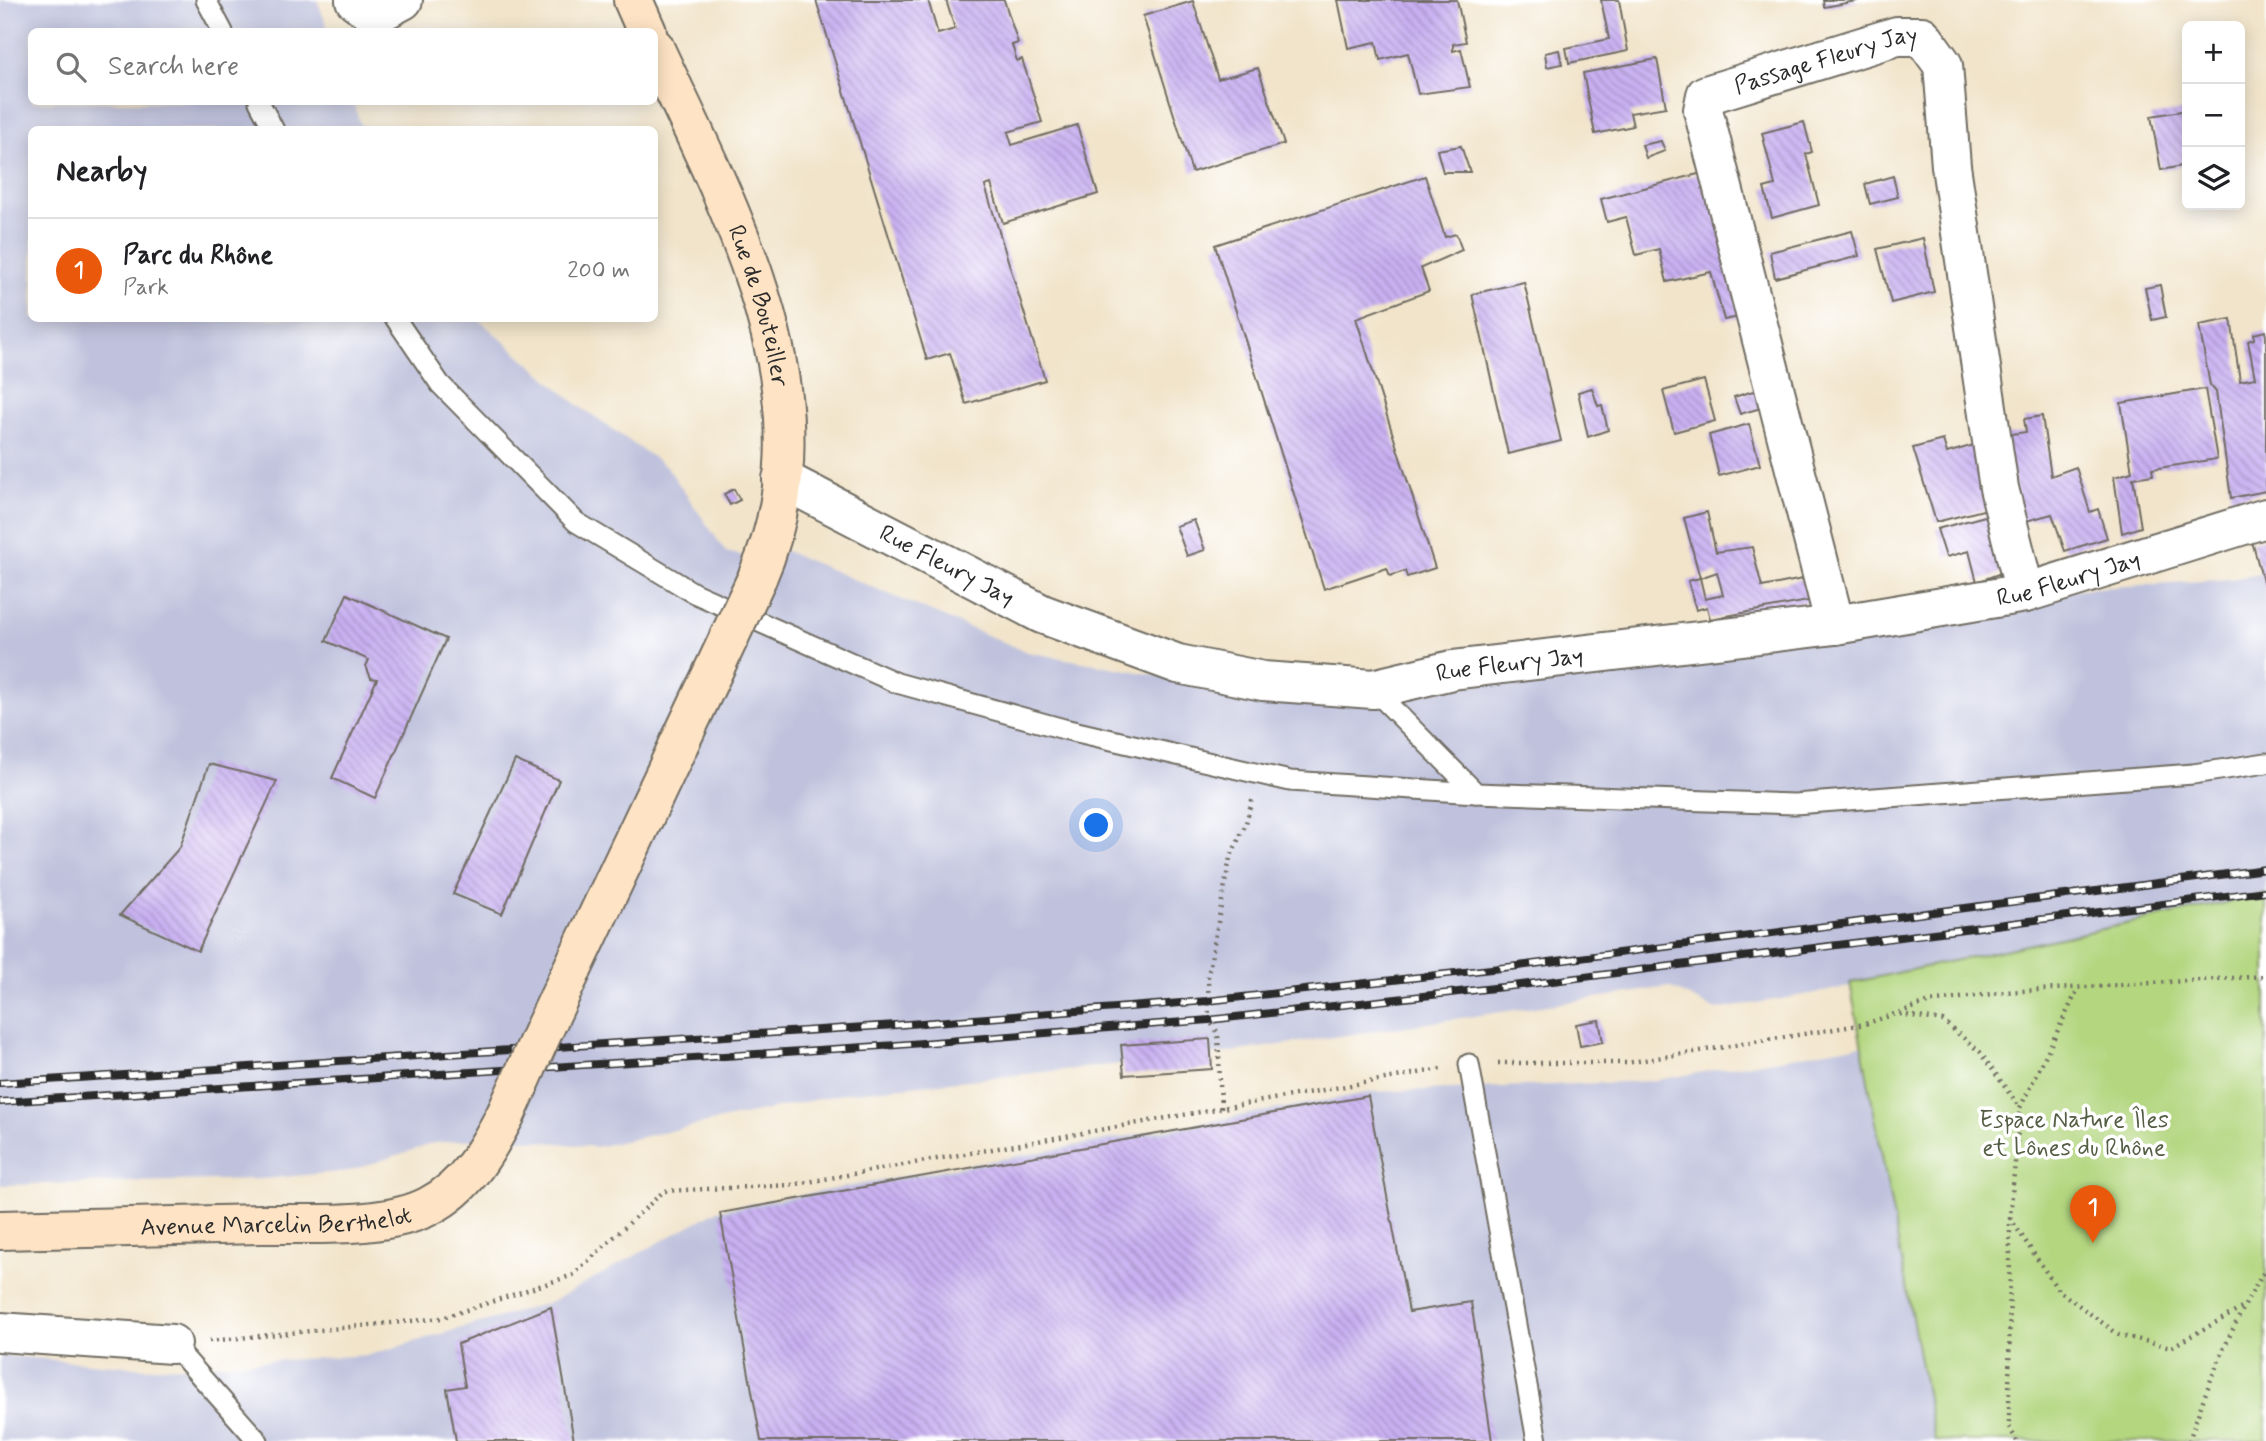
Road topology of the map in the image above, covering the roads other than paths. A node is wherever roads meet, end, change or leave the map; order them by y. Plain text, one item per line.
1 (206, 0) edge
2 (355, 0) edge
3 (403, 0) edge
4 (633, 0) edge
5 (221, 28) edge
6 (645, 28) edge
7 (658, 56) edge
8 (261, 105) edge
9 (272, 126) edge
10 (398, 322) edge
11 (782, 479) junction
12 (2266, 518) edge
13 (2025, 593) junction
14 (1835, 625) junction
15 (1373, 689) junction
16 (679, 744) joint
17 (2266, 763) edge
18 (1476, 793) junction
19 (1469, 1064) road end
20 (0, 1230) edge
21 (0, 1332) edge
22 (172, 1345) joint
23 (258, 1441) edge
24 (1537, 1441) edge

1 - 5 lane
2 - 3 street
4 - 6 street
7 - 11 street, Rue de Bouteiller
8 - 9 lane
10 - 18 lane
11 - 15 street, Rue Fleury Jay
11 - 16 street, Rue de Bouteiller, bridge
12 - 13 street, Rue Fleury Jay
13 - 14 street, Rue Fleury Jay
13 - 14 street, Passage Fleury Jay
14 - 15 street, Rue Fleury Jay
15 - 18 lane
16 - 20 street, Avenue Marcelin Berthelot, bridge
17 - 18 lane
19 - 24 lane
21 - 22 street
22 - 23 lane

